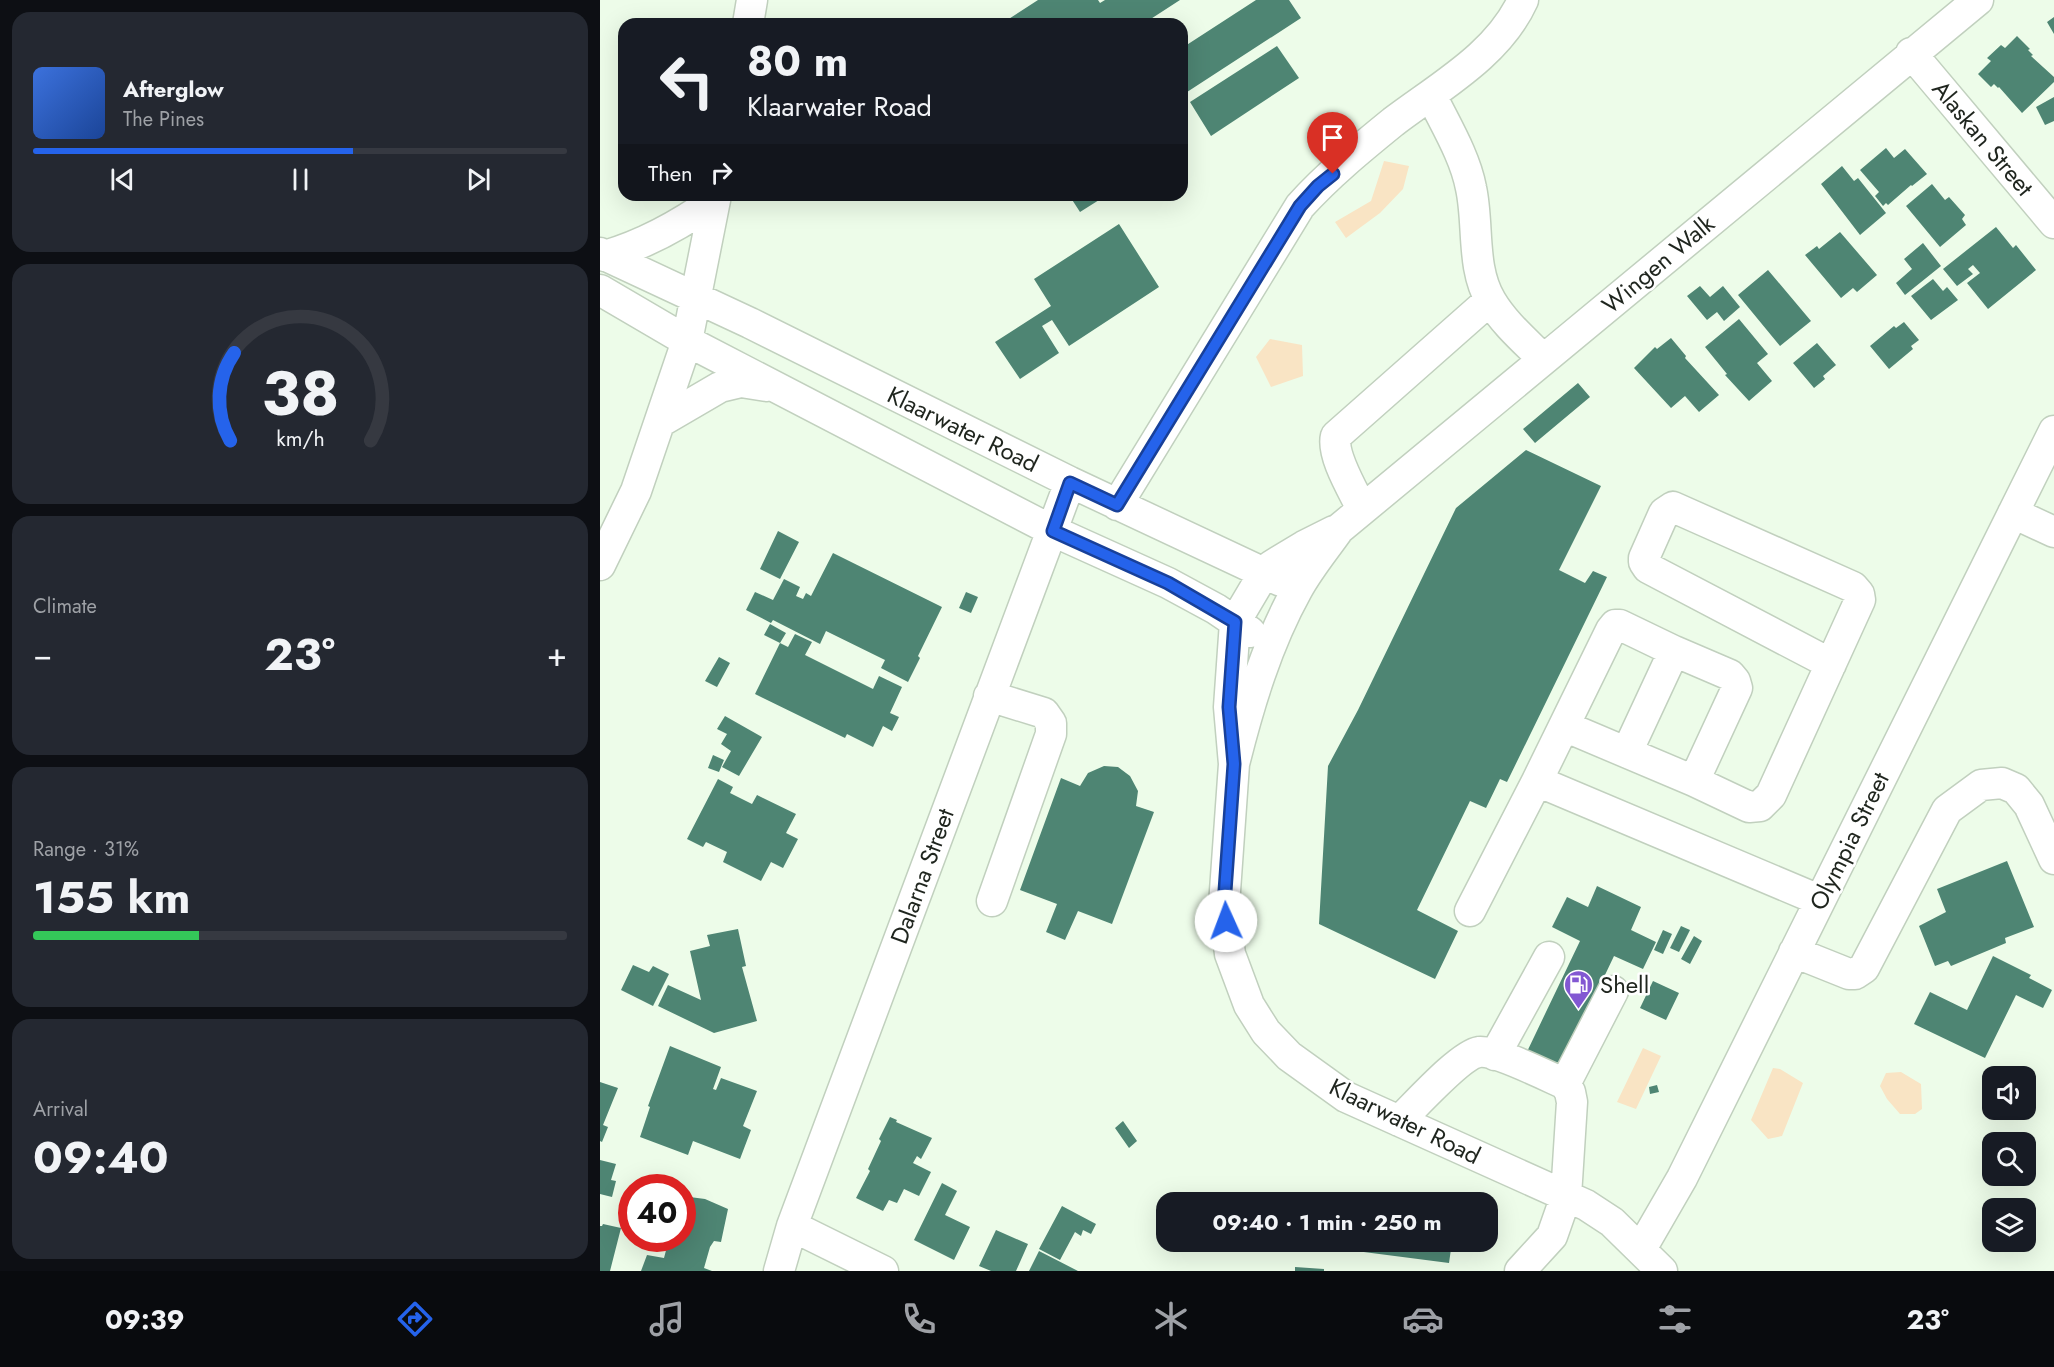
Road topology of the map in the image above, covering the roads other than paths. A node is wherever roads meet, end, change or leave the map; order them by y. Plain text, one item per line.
1 (752, 0) edge
2 (1523, 0) edge
3 (1978, 0) edge
4 (749, 18) edge
5 (1911, 53) junction
6 (1431, 95) junction
7 (711, 201) edge
8 (714, 201) edge
9 (2054, 223) edge
10 (602, 255) edge
11 (600, 290) edge
12 (696, 298) junction
13 (1490, 300) junction
14 (687, 342) junction
15 (1544, 359) junction
16 (779, 388) junction
17 (660, 422) junction
18 (2054, 431) edge
19 (1070, 483) junction
20 (1117, 505) junction
21 (1362, 509) junction
22 (2013, 513) junction
23 (1339, 529) junction
24 (1053, 531) junction
25 (2054, 532) edge
26 (600, 565) edge
27 (1264, 573) junction
28 (1297, 589) junction
29 (1235, 622) junction
30 (1270, 645) junction
31 (1674, 651) junction
32 (1831, 664) junction
33 (989, 696) junction
34 (1564, 726) junction
35 (1627, 752) junction
36 (1234, 764) junction
37 (1537, 781) junction
38 (1694, 781) junction
39 (2054, 859) edge
40 (1819, 900) junction
41 (992, 901) dead end
42 (1470, 911) dead end
43 (1794, 952) junction
44 (1549, 957) dead end
45 (1613, 990) dead end
46 (1495, 1055) junction
47 (1565, 1084) junction
48 (1400, 1121) junction
49 (1566, 1196) junction
50 (792, 1226) junction
51 (1641, 1249) junction
52 (779, 1271) edge
53 (884, 1271) edge
54 (1520, 1271) edge
55 (1662, 1271) edge

1 - 4 street
2 - 6 street
3 - 5 street, Wingen Walk
5 - 9 street, Alaskan Street
5 - 15 street, Wingen Walk
6 - 13 street
6 - 20 street
7 - 10 street
8 - 12 street
10 - 12 street, Klaarwater Road
11 - 14 street, Klaarwater Road
12 - 14 street
12 - 19 street, Klaarwater Road
13 - 15 street
13 - 21 street
14 - 16 street, Klaarwater Road
14 - 17 street
15 - 21 street, Wingen Walk
16 - 17 street
16 - 24 street, Klaarwater Road
17 - 26 street
18 - 22 street, Olympia Street
19 - 20 street, Klaarwater Road
19 - 24 street, Dalarna Street
20 - 27 street, Klaarwater Road
21 - 23 street, Wingen Walk
22 - 25 street
22 - 40 street, Olympia Street
23 - 27 street, Wingen Walk
23 - 28 street, Wingen Walk
24 - 29 street, Klaarwater Road
24 - 33 street, Dalarna Street
27 - 28 street, Klaarwater Road
27 - 29 street, Klaarwater Road
28 - 30 street, Klaarwater Road
29 - 30 street, Klaarwater Road
29 - 36 street, Klaarwater Road
30 - 36 street, Klaarwater Road
31 - 34 street
31 - 35 street
31 - 38 street
32 - 32 street
32 - 38 street
33 - 41 street
33 - 50 street, Dalarna Street
34 - 35 street
34 - 37 street
35 - 38 street
36 - 48 street, Klaarwater Road
37 - 40 street
37 - 42 street
39 - 43 street
40 - 43 street, Olympia Street
43 - 51 street, Olympia Street
44 - 46 street
45 - 47 street
46 - 47 street
46 - 48 street
47 - 49 street
48 - 49 street, Klaarwater Road
49 - 51 street, Klaarwater Road
49 - 54 street
50 - 52 street, Dalarna Street
50 - 53 street
51 - 55 street, Klaarwater Road

